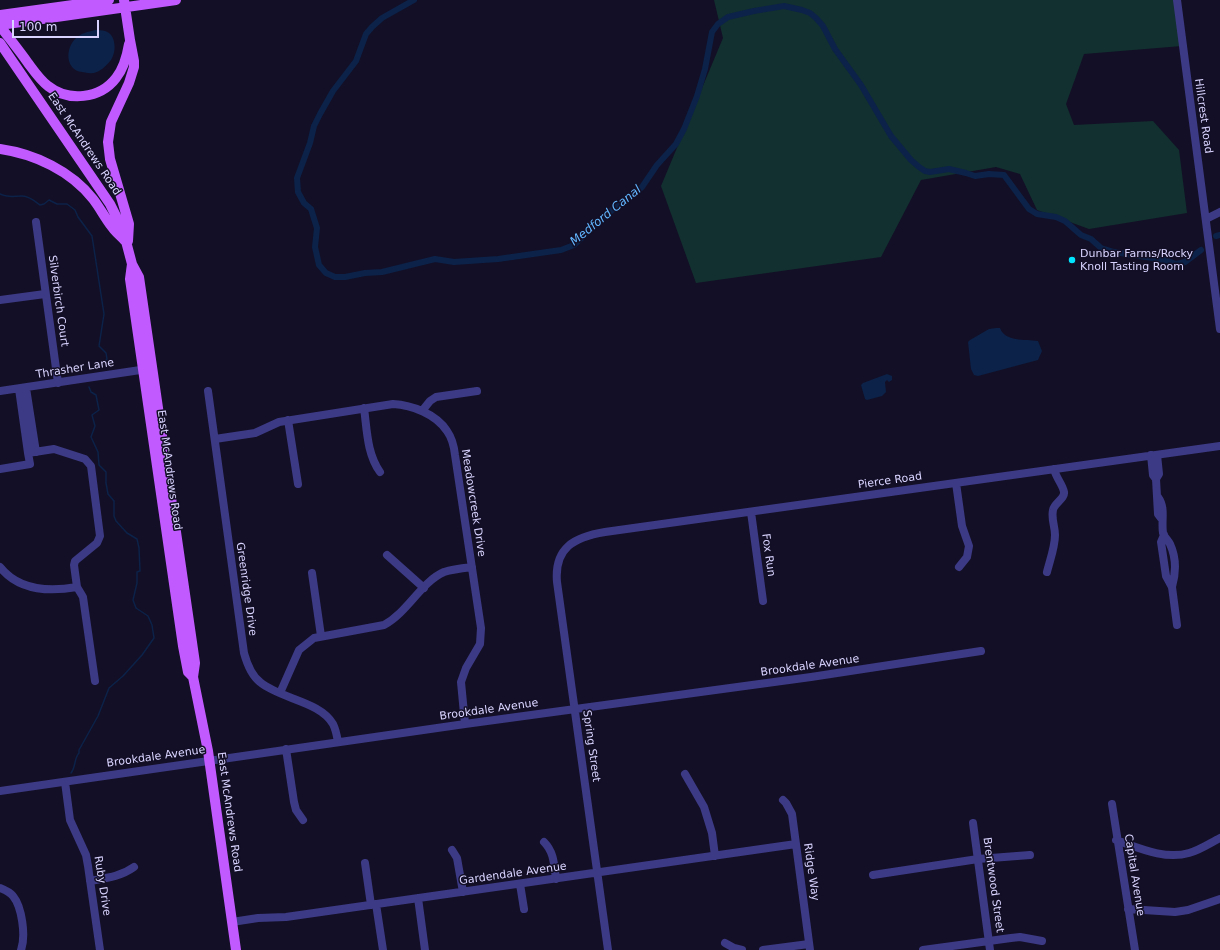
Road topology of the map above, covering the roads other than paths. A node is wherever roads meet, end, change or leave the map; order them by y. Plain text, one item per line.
1 (109, 0) edge
2 (176, 0) edge
3 (1177, 0) edge
4 (125, 4) edge
5 (0, 15) edge
6 (0, 25) edge
7 (130, 40) junction
8 (0, 44) edge
9 (0, 149) edge
10 (1220, 212) edge
11 (1206, 219) junction
12 (36, 222) dead end
13 (128, 243) junction
14 (45, 294) junction
15 (0, 300) edge
16 (1220, 329) edge
17 (148, 369) junction
18 (58, 383) junction
19 (23, 388) junction
20 (0, 391) edge
21 (208, 391) dead end
22 (477, 391) dead end
23 (364, 408) junction
24 (422, 411) junction
25 (288, 420) junction
26 (215, 439) junction
27 (1220, 446) edge
28 (32, 452) junction
29 (1154, 455) junction
30 (0, 469) edge
31 (1054, 469) junction
32 (380, 472) dead end
33 (956, 483) junction
34 (298, 484) dead end
35 (751, 512) junction
36 (566, 548) joint
37 (387, 555) dead end
38 (0, 567) edge
39 (472, 567) junction
40 (959, 567) dead end
41 (1047, 572) dead end
42 (312, 573) dead end
43 (77, 587) junction
44 (424, 588) junction
45 (763, 601) dead end
46 (1177, 625) dead end
47 (321, 636) junction
48 (981, 651) dead end
49 (95, 681) dead end
50 (280, 693) junction
51 (575, 709) junction
52 (465, 724) junction
53 (338, 742) junction
54 (286, 749) junction
55 (210, 761) junction
56 (684, 774) dead end
57 (65, 782) junction
58 (0, 791) edge
59 (783, 800) dead end
60 (1112, 804) dead end
61 (303, 820) dead end
62 (973, 823) dead end
63 (1220, 838) edge
64 (1116, 840) junction
65 (544, 842) dead end
66 (796, 844) junction
67 (452, 850) dead end
68 (1030, 855) dead end
69 (715, 856) junction
70 (978, 860) junction
71 (365, 862) dead end
72 (134, 867) dead end
73 (597, 873) junction
74 (873, 875) dead end
75 (556, 879) junction
76 (90, 881) junction
77 (520, 884) junction
78 (0, 888) edge
79 (463, 892) junction
80 (418, 898) junction
81 (1220, 899) edge
82 (374, 905) junction
83 (524, 909) dead end
84 (1128, 909) junction
85 (232, 922) junction
86 (989, 941) junction
87 (1042, 941) dead end
88 (725, 943) dead end
89 (810, 947) edge
90 (21, 950) edge
91 (100, 950) edge
92 (236, 950) edge
93 (383, 950) edge
94 (425, 950) edge
95 (608, 950) edge
96 (742, 950) edge
97 (763, 950) edge
98 (923, 950) edge
99 (990, 950) edge
100 (1135, 950) edge

1 - 5 main road
2 - 4 main road
3 - 11 street, Hillcrest Road
4 - 6 main road
4 - 7 main road
6 - 7 main road
7 - 13 main road
8 - 13 main road, East McAndrews Road
9 - 13 main road
10 - 11 street
11 - 16 street, Hillcrest Road
12 - 14 street, Silverbirch Court
13 - 17 main road, East McAndrews Road
14 - 15 street
14 - 18 street, Silverbirch Court
17 - 18 street, Thrasher Lane
17 - 55 main road, East McAndrews Road
18 - 19 street, Thrasher Lane
19 - 20 street, Thrasher Lane
19 - 28 street
21 - 26 street, Greenridge Drive
22 - 24 street
23 - 24 street, Meadowcreek Drive
23 - 25 street, Meadowcreek Drive
23 - 32 street
24 - 39 street, Meadowcreek Drive
25 - 26 street, Meadowcreek Drive
25 - 34 street
26 - 50 street, Greenridge Drive
27 - 29 street, Pierce Road
28 - 30 street
28 - 43 street
29 - 31 street, Pierce Road
29 - 46 street
31 - 33 street, Pierce Road
31 - 41 street
33 - 35 street, Pierce Road
33 - 40 street
35 - 36 street, Pierce Road
35 - 45 street, Fox Run
36 - 51 street, Spring Street
37 - 44 street
38 - 43 street
39 - 44 street
39 - 52 street, Meadowcreek Drive
42 - 47 street
43 - 49 street
44 - 47 street
47 - 50 street
48 - 51 street, Brookdale Avenue
50 - 53 street, Greenridge Drive
51 - 52 street, Brookdale Avenue
51 - 73 street, Spring Street
52 - 53 street, Brookdale Avenue
53 - 54 street, Brookdale Avenue
54 - 55 street, Brookdale Avenue
54 - 61 street
55 - 57 street, Brookdale Avenue
55 - 85 main road, East McAndrews Road
56 - 69 street
57 - 58 street, Brookdale Avenue
57 - 76 street, Ruby Drive
59 - 66 street, Ridge Way
60 - 64 street, Capital Avenue
62 - 70 street, Brentwood Street
63 - 64 street
64 - 84 street, Capital Avenue
65 - 75 street
66 - 69 street, Gardendale Avenue
66 - 89 street, Ridge Way
67 - 79 street
68 - 70 street
69 - 73 street, Gardendale Avenue
70 - 74 street
70 - 86 street, Brentwood Street
71 - 82 street
72 - 76 street
73 - 75 street, Gardendale Avenue
73 - 95 street, Spring Street
75 - 77 street, Gardendale Avenue
76 - 91 street, Ruby Drive
77 - 79 street, Gardendale Avenue
77 - 83 street
78 - 90 street
79 - 80 street, Gardendale Avenue
80 - 82 street, Gardendale Avenue
80 - 94 street
81 - 84 street
82 - 85 street, Gardendale Avenue
82 - 93 street
84 - 100 street, Capital Avenue
85 - 92 main road, East McAndrews Road
86 - 87 street
86 - 98 street
86 - 99 street, Brentwood Street
88 - 96 street
89 - 97 street

